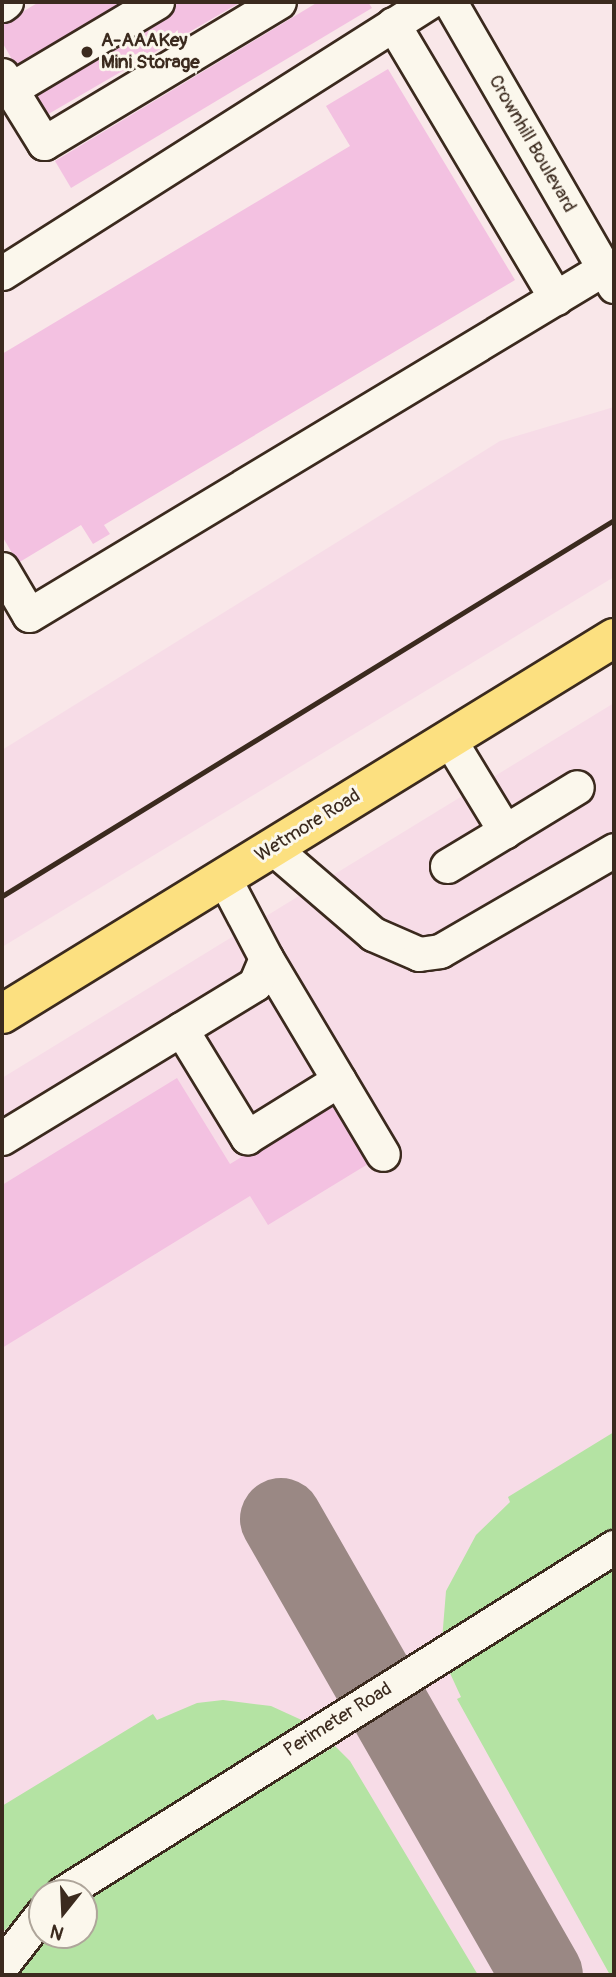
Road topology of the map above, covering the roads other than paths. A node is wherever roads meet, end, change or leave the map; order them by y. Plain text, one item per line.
1 (6, 2) edge
2 (157, 2) edge
3 (279, 2) edge
4 (429, 2) edge
5 (450, 2) edge
6 (2, 5) edge
7 (393, 24) junction
8 (6, 82) edge
9 (2, 273) edge
10 (609, 277) edge
11 (556, 298) junction
12 (2, 569) edge
13 (614, 638) edge
14 (449, 740) junction
15 (577, 787) dead end
16 (505, 831) junction
17 (273, 848) junction
18 (614, 850) edge
19 (447, 866) dead end
20 (224, 878) junction
21 (266, 958) junction
22 (2, 1014) edge
23 (181, 1029) junction
24 (339, 1080) junction
25 (2, 1138) edge
26 (383, 1154) dead end
27 (614, 1547) edge
28 (85, 1879) edge
29 (28, 1932) edge
30 (2, 1965) edge

1 - 6 street
2 - 8 street
3 - 8 street
4 - 7 street
5 - 10 street, Crownhill Boulevard
7 - 9 street
7 - 11 street
10 - 11 street
11 - 12 street
13 - 14 main road, Wetmore Road
14 - 16 street
14 - 17 main road, Wetmore Road
15 - 16 street
16 - 19 street
17 - 18 street
17 - 20 main road, Wetmore Road
20 - 21 street
20 - 22 main road, Wetmore Road
21 - 23 street
21 - 24 street
23 - 24 street
23 - 25 street
24 - 26 street
27 - 28 street, Perimeter Road
29 - 30 street

